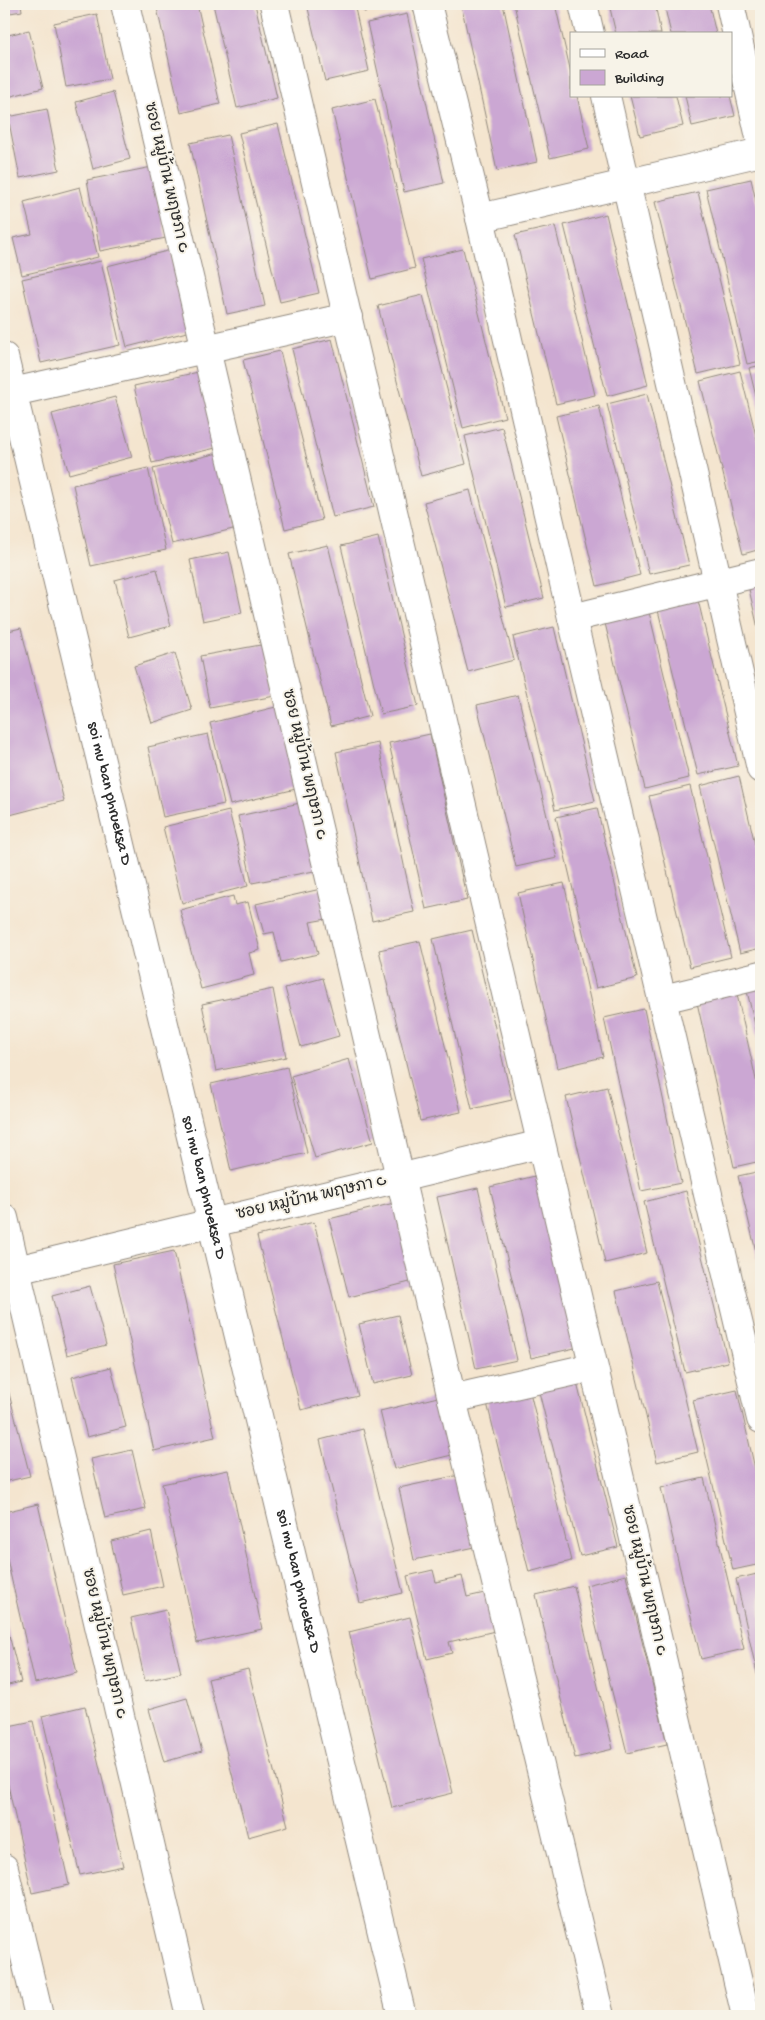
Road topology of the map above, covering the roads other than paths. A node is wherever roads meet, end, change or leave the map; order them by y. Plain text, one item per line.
1 (125, 4) edge
2 (274, 4) edge
3 (427, 4) edge
4 (583, 4) edge
5 (730, 4) edge
6 (590, 32) edge
7 (606, 98) edge
8 (761, 142) edge
9 (761, 152) edge
10 (627, 185) junction
11 (480, 218) junction
12 (348, 317) junction
13 (204, 350) junction
14 (4, 357) edge
15 (8, 393) edge
16 (761, 572) edge
17 (716, 582) junction
18 (572, 618) junction
19 (761, 769) edge
20 (761, 974) edge
21 (663, 999) junction
22 (541, 1144) junction
23 (401, 1178) junction
24 (4, 1218) edge
25 (212, 1223) junction
26 (10, 1271) edge
27 (593, 1367) junction
28 (757, 1378) edge
29 (452, 1399) junction
30 (761, 1418) edge
31 (4, 1868) edge
32 (39, 2016) edge
33 (190, 2016) edge
34 (402, 2016) edge
35 (600, 2016) edge
36 (746, 2016) edge

1 - 13 street, ซอย หมู่บ้าน พฤษภา C
2 - 12 street, ซอย หมู่บ้าน พฤษภา C
3 - 11 street
4 - 6 street
5 - 8 street
7 - 10 street
9 - 10 street
10 - 11 street
10 - 17 street
11 - 18 street
12 - 13 street
12 - 22 street, ซอย หมู่บ้าน พฤษภา C
13 - 15 street
13 - 23 street, ซอย หมู่บ้าน พฤษภา C
14 - 15 street, soi mu ban phrueksa D
15 - 25 street, soi mu ban phrueksa D
16 - 17 street
17 - 18 street
17 - 19 street
18 - 21 street
20 - 21 street
21 - 28 street
22 - 23 street, ซอย หมู่บ้าน พฤษภา C
22 - 27 street, ซอย หมู่บ้าน พฤษภา C
23 - 25 street, ซอย หมู่บ้าน พฤษภา C
23 - 29 street, ซอย หมู่บ้าน พฤษภา C
24 - 26 street, ซอย หมู่บ้าน พฤษภา C
25 - 26 street, ซอย หมู่บ้าน พฤษภา C
25 - 34 street, soi mu ban phrueksa D
26 - 33 street, ซอย หมู่บ้าน พฤษภา C
27 - 29 street
27 - 36 street, ซอย หมู่บ้าน พฤษภา C
28 - 30 street
29 - 35 street, ซอย หมู่บ้าน พฤษภา C
31 - 32 street

